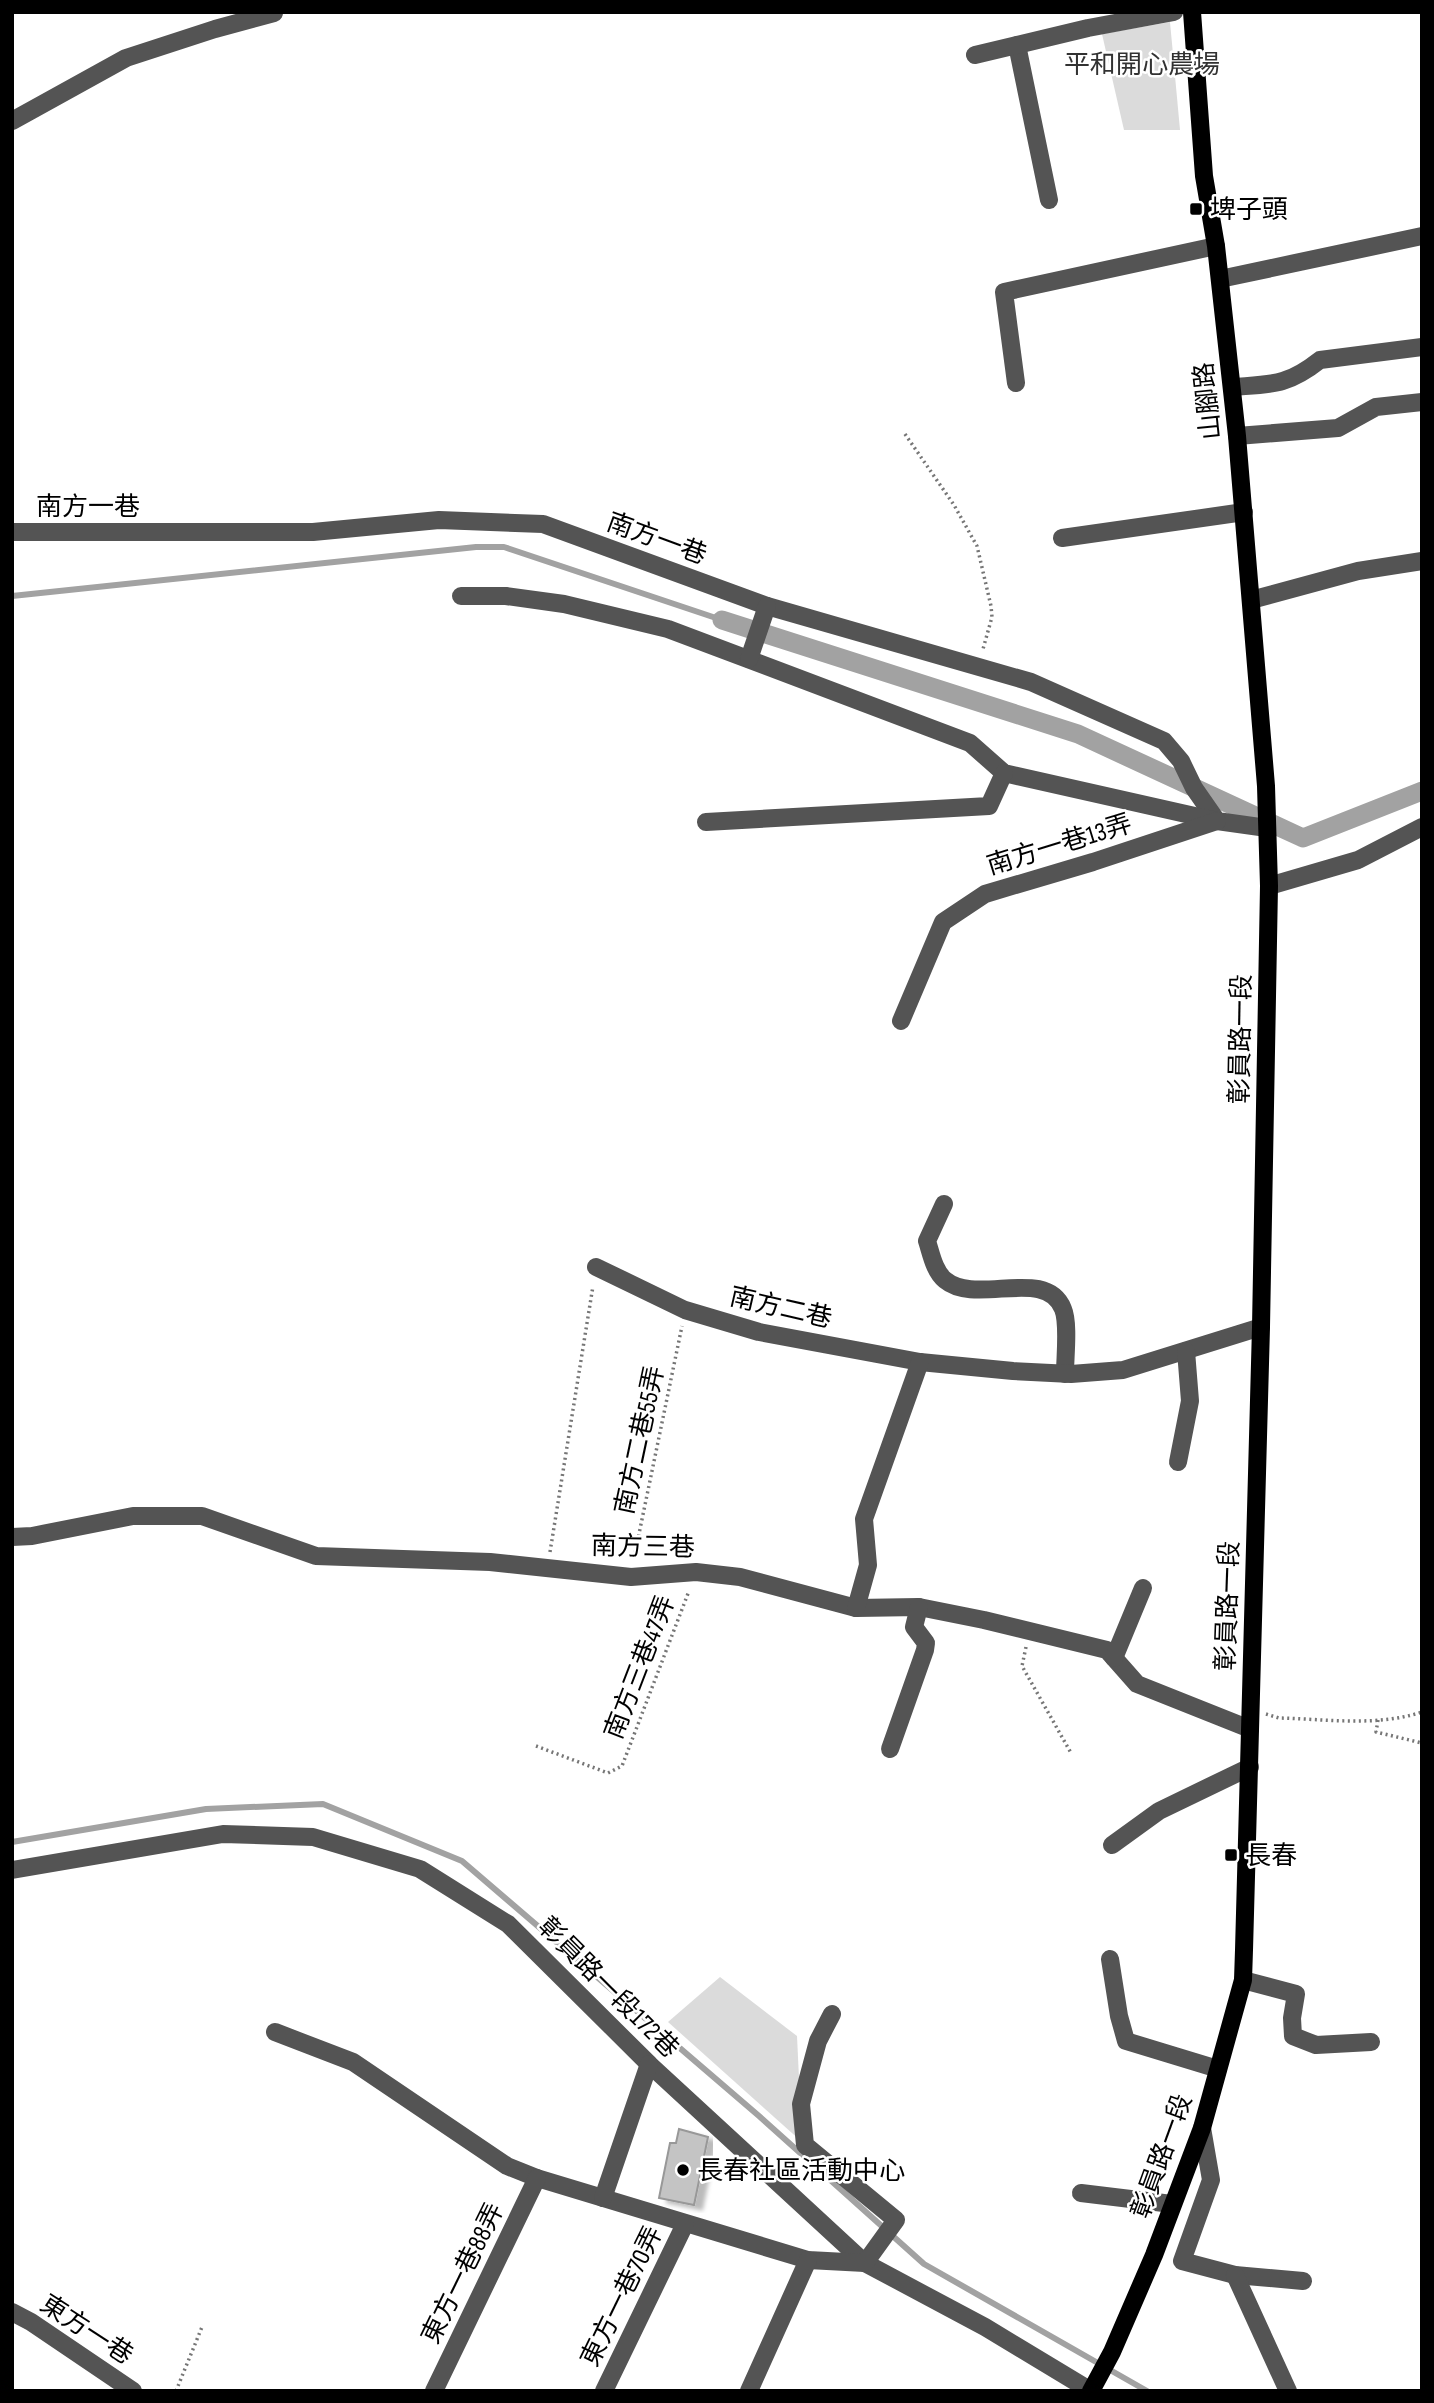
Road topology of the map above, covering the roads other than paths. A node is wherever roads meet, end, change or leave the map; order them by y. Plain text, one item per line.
1 (1174, 12) edge
2 (1192, 12) edge
3 (274, 13) edge
4 (1017, 45) junction
5 (975, 55) dead end
6 (12, 121) edge
7 (1049, 200) dead end
8 (1422, 236) edge
9 (1216, 246) junction
10 (1220, 279) junction
11 (1422, 347) edge
12 (1016, 383) dead end
13 (1233, 387) junction
14 (1422, 402) edge
15 (1237, 436) junction
16 (1244, 512) junction
17 (12, 532) edge
18 (1062, 538) dead end
19 (1422, 561) edge
20 (461, 596) dead end
21 (1251, 600) junction
22 (767, 606) junction
23 (749, 659) junction
24 (1004, 773) junction
25 (1217, 821) junction
26 (706, 822) dead end
27 (1422, 827) edge
28 (1267, 833) junction
29 (1269, 886) junction
30 (901, 1021) dead end
31 (944, 1205) dead end
32 (596, 1267) road end
33 (1261, 1327) junction
34 (1186, 1351) junction
35 (920, 1362) junction
36 (1065, 1374) junction
37 (1178, 1462) dead end
38 (12, 1537) edge
39 (1143, 1588) dead end
40 (919, 1607) junction
41 (856, 1608) junction
42 (1114, 1658) junction
43 (1250, 1729) junction
44 (890, 1749) dead end
45 (1251, 1767) junction
46 (1112, 1845) dead end
47 (12, 1870) edge
48 (1110, 1959) dead end
49 (1243, 1980) junction
50 (832, 2014) dead end
51 (275, 2032) dead end
52 (1371, 2042) dead end
53 (649, 2064) junction
54 (1218, 2069) junction
55 (1202, 2128) junction
56 (537, 2178) junction
57 (1081, 2193) dead end
58 (603, 2199) junction
59 (1172, 2204) junction
60 (685, 2224) junction
61 (808, 2260) junction
62 (865, 2263) junction
63 (1235, 2275) junction
64 (1303, 2281) dead end
65 (12, 2312) edge
66 (1094, 2386) edge
67 (133, 2391) edge
68 (434, 2391) edge
69 (604, 2391) edge
70 (749, 2391) edge
71 (1287, 2391) edge

1 - 4 street
2 - 9 main road, 山腳路
3 - 6 street
4 - 5 street
4 - 7 street
8 - 10 street
9 - 10 main road, 山腳路
9 - 12 street
10 - 13 main road, 山腳路
11 - 13 street
13 - 15 main road, 山腳路
14 - 15 street
15 - 16 main road, 山腳路
16 - 18 street
16 - 21 main road, 山腳路
17 - 22 street, 南方一巷
19 - 21 street
20 - 23 street
21 - 28 main road, 山腳路
22 - 23 street
22 - 25 street, 南方一巷
23 - 24 street
24 - 25 street
24 - 26 street
25 - 28 street
25 - 30 street, 南方一巷13弄
27 - 29 street
28 - 29 main road, 彰員路一段
29 - 33 main road, 彰員路一段
31 - 36 street
32 - 35 street, 南方二巷
33 - 34 street, 南方二巷
33 - 43 main road, 彰員路一段
34 - 36 street, 南方二巷
34 - 37 street
35 - 36 street, 南方二巷
35 - 41 street
38 - 41 street, 南方三巷
39 - 42 street
40 - 41 street, 南方三巷
40 - 42 street, 南方三巷
40 - 44 street
42 - 43 street, 南方三巷
43 - 45 main road, 彰員路一段
45 - 46 street
45 - 49 main road, 彰員路一段
47 - 53 street, 彰員路一段172巷
48 - 54 street
49 - 52 street
49 - 54 main road, 彰員路一段
50 - 62 street
51 - 56 street
53 - 58 street
53 - 62 street, 彰員路一段172巷
54 - 55 main road, 彰員路一段
55 - 59 main road, 彰員路一段
55 - 63 street
56 - 58 street
56 - 68 street, 東方一巷88弄
57 - 59 street
58 - 60 street
59 - 66 main road, 彰員路一段
60 - 61 street
60 - 69 street, 東方一巷70弄
61 - 62 street
61 - 70 street
62 - 66 street, 彰員路一段172巷
63 - 64 street
63 - 71 street
65 - 67 street, 東方一巷

